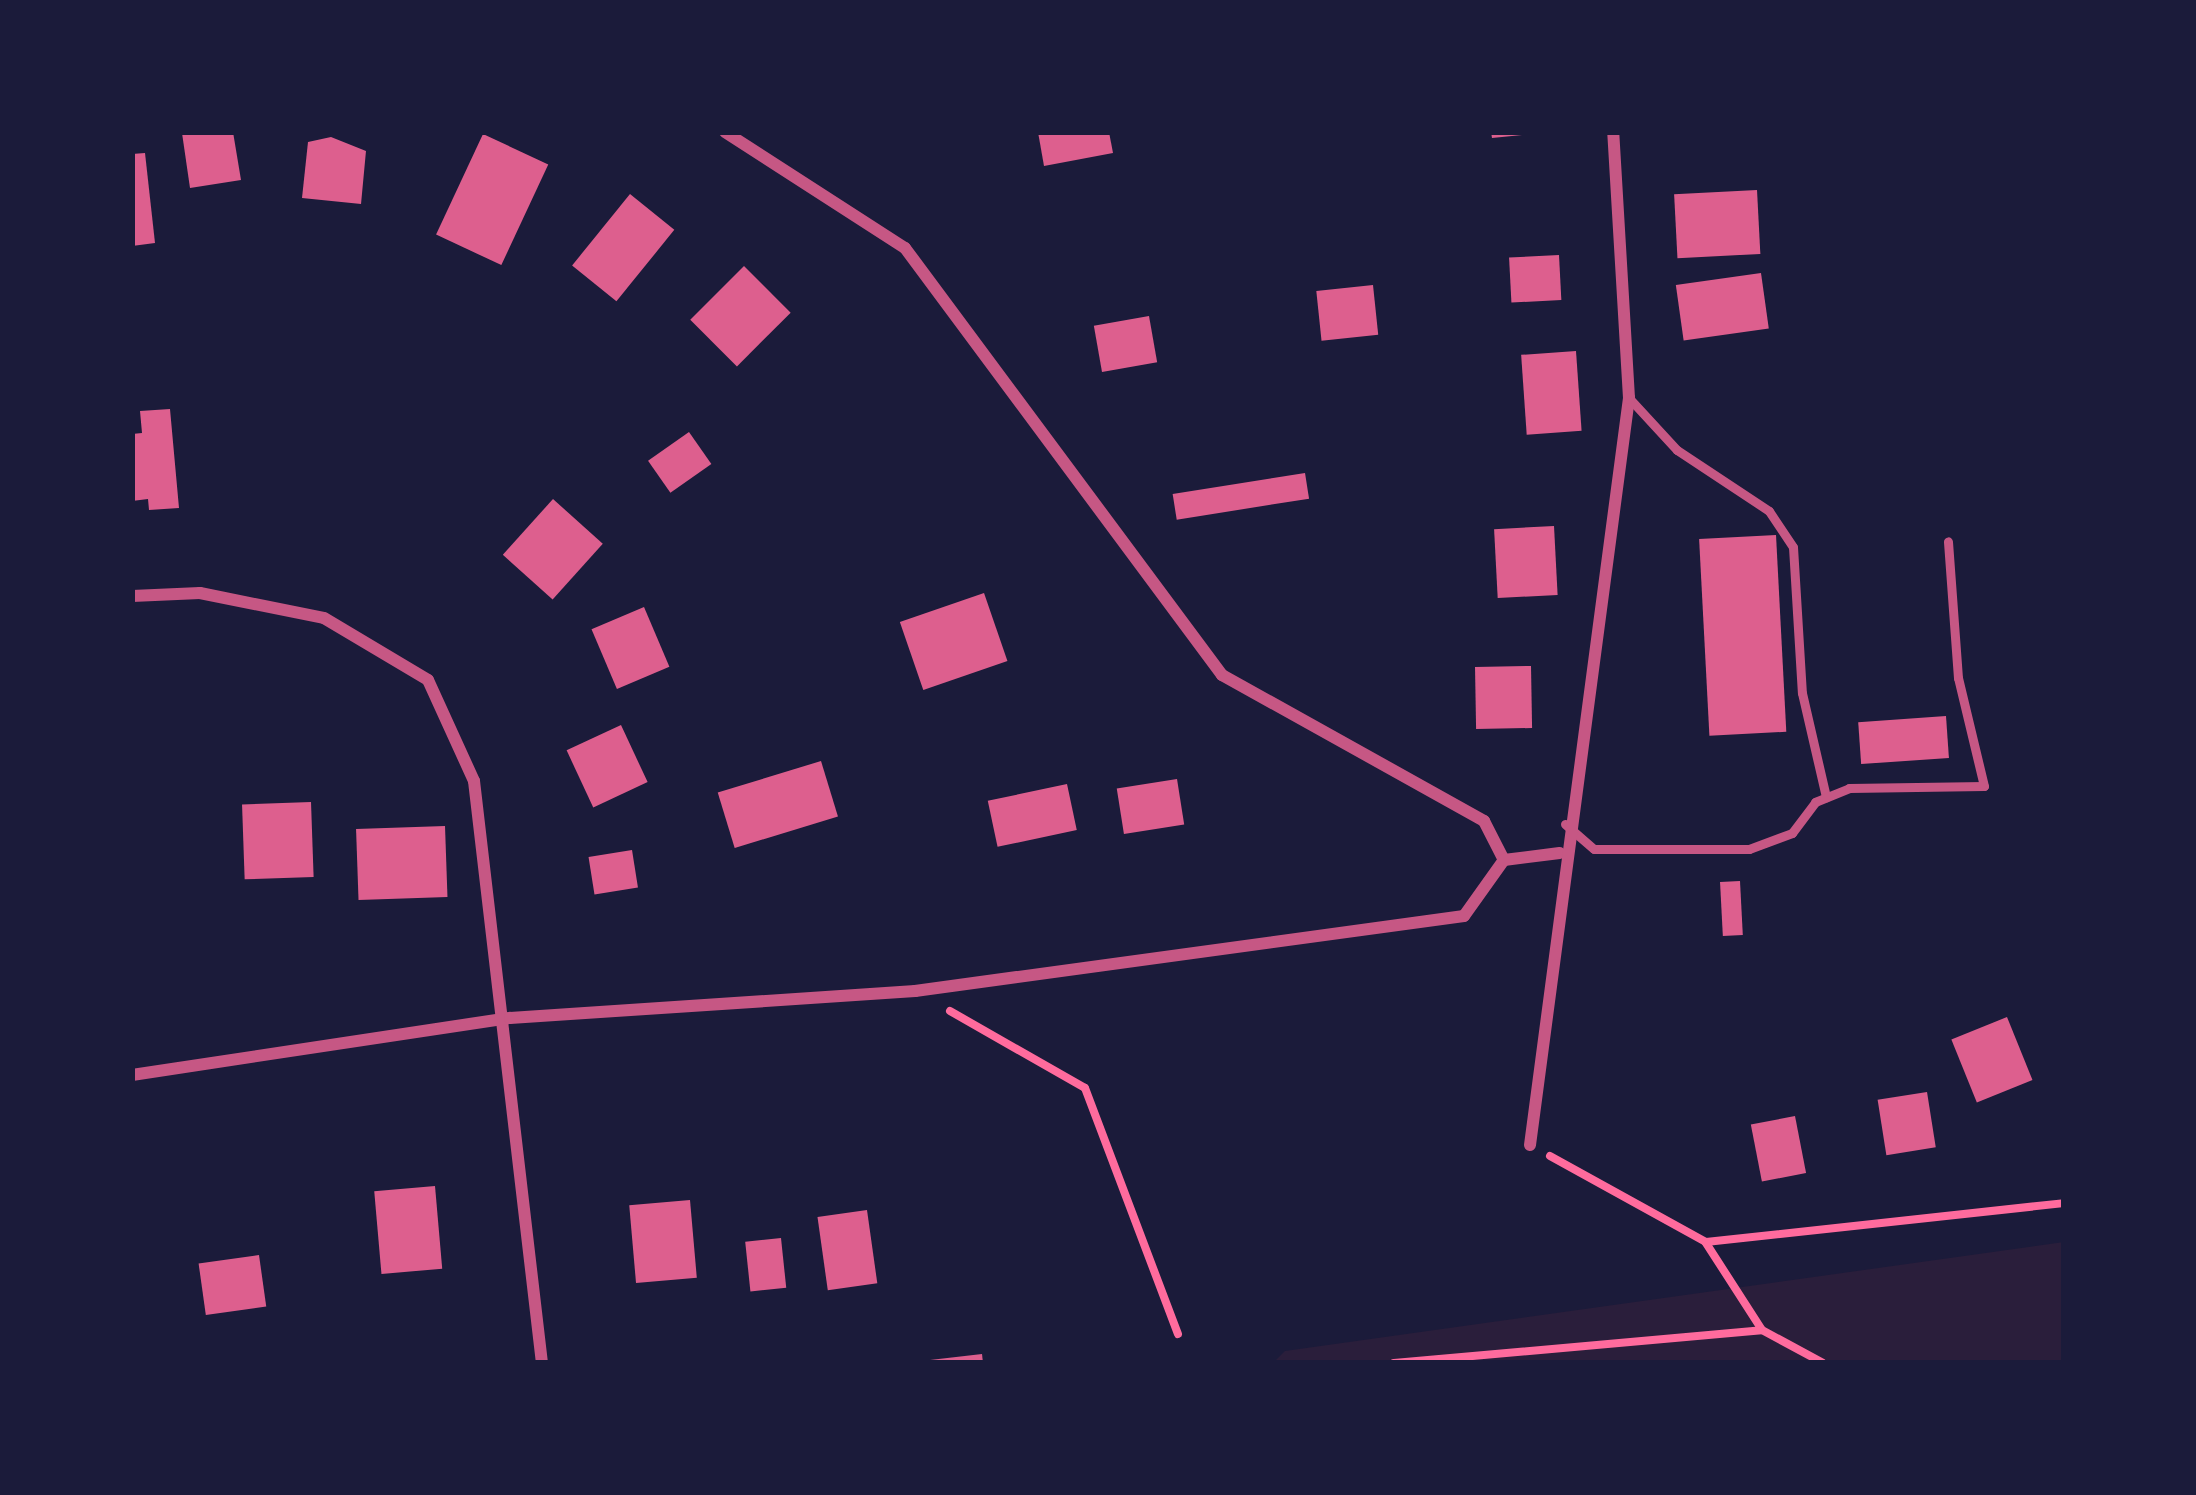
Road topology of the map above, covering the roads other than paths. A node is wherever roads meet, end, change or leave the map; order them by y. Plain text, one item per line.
1 (725, 132) edge
2 (1612, 132) edge
3 (1629, 398) junction
4 (1948, 541) dead end
5 (132, 596) edge
6 (1826, 797) junction
7 (1564, 824) junction
8 (1560, 853) junction
9 (1504, 860) junction
10 (511, 1018) junction
11 (132, 1075) edge
12 (1530, 1144) road end
13 (542, 1363) edge

1 - 9 street
2 - 3 street
3 - 6 lane
3 - 7 street
4 - 6 lane
5 - 10 street
6 - 7 lane
7 - 8 street
8 - 9 street
8 - 12 street
9 - 10 street
10 - 11 street
10 - 13 street

